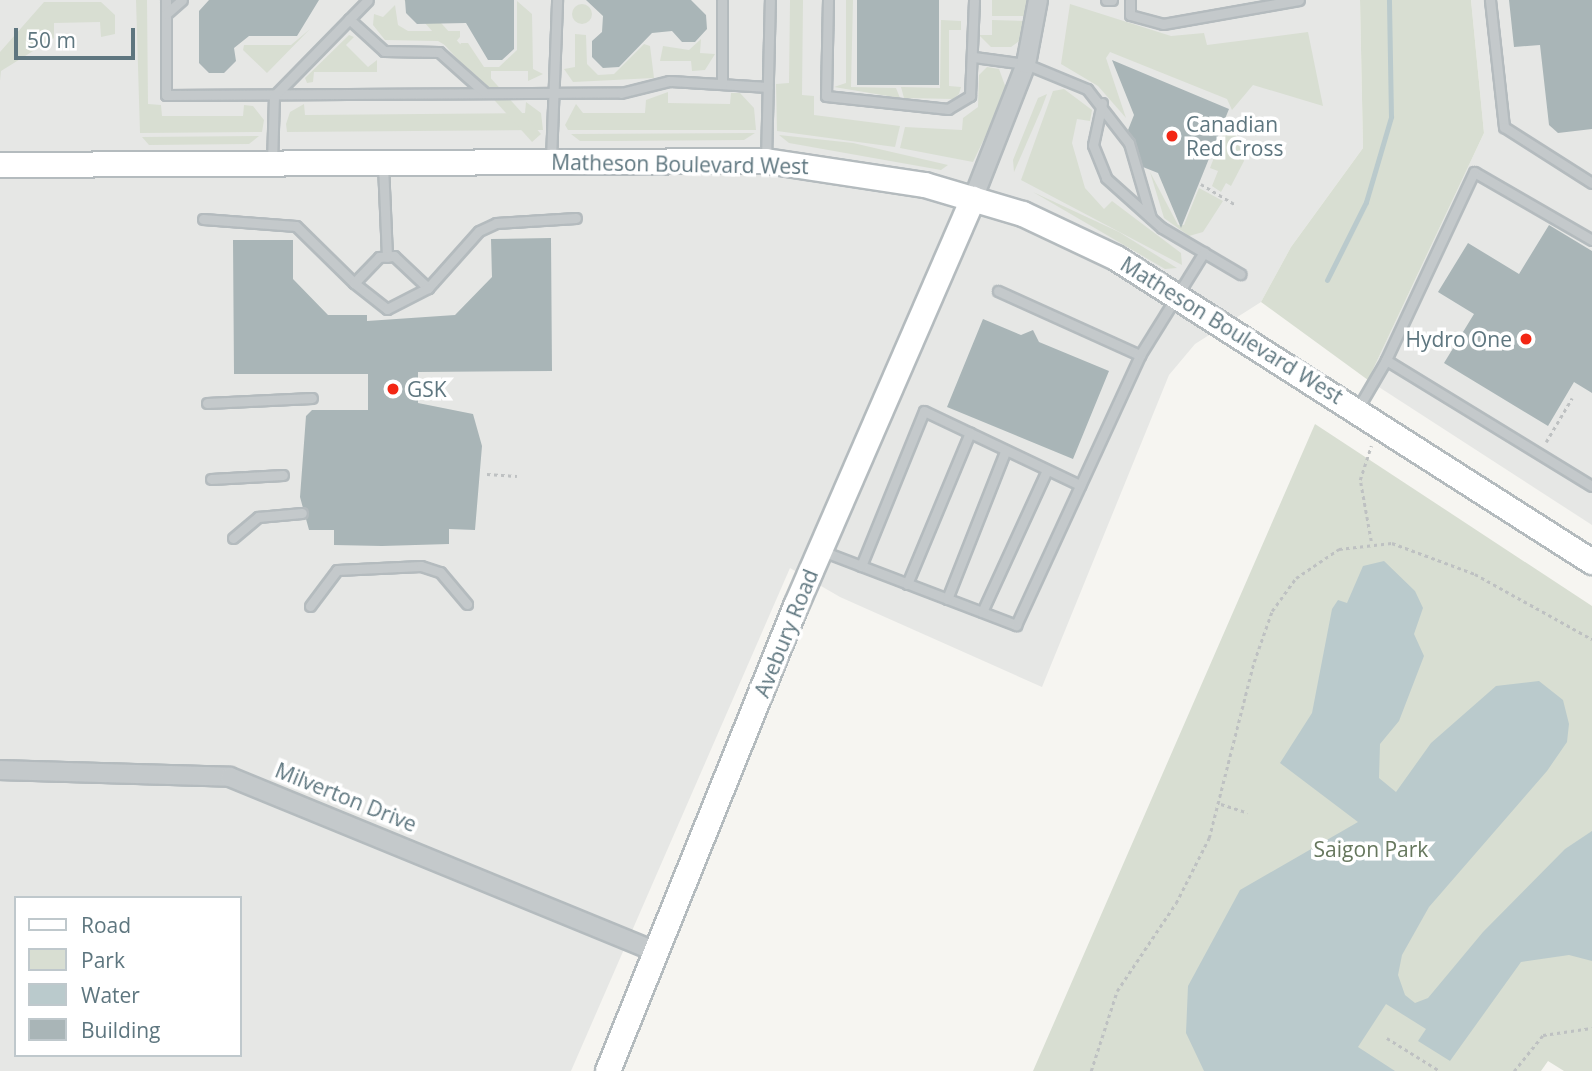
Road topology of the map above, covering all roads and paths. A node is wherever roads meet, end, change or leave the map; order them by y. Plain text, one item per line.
1 (166, 0) edge
2 (182, 0) edge
3 (368, 0) edge
4 (558, 0) edge
5 (722, 0) edge
6 (770, 0) edge
7 (828, 0) edge
8 (974, 0) edge
9 (1038, 0) edge
10 (1106, 0) edge
11 (1112, 0) edge
12 (1130, 0) edge
13 (1299, 0) edge
14 (1490, 0) edge
15 (166, 14) junction
16 (349, 19) junction
17 (974, 57) junction
18 (1026, 64) junction
19 (722, 84) junction
20 (768, 86) junction
21 (487, 94) junction
22 (552, 94) junction
23 (274, 96) junction
24 (1102, 103) junction
25 (766, 161) junction
26 (551, 162) junction
27 (272, 163) junction
28 (0, 165) edge
29 (383, 165) junction
30 (1592, 183) edge
31 (1201, 184) dead end
32 (973, 199) junction
33 (1234, 204) dead end
34 (576, 218) dead end
35 (1151, 218) junction
36 (203, 219) dead end
37 (1592, 240) edge
38 (1204, 252) junction
39 (387, 257) junction
40 (1240, 274) dead end
41 (354, 283) junction
42 (428, 288) junction
43 (998, 291) dead end
44 (1177, 294) junction
45 (1140, 355) junction
46 (1386, 360) junction
47 (312, 398) dead end
48 (1572, 398) dead end
49 (207, 403) dead end
50 (1358, 408) junction
51 (970, 433) junction
52 (1005, 452) junction
53 (1539, 454) junction
54 (1362, 467) dead end
55 (1047, 470) junction
56 (487, 474) dead end
57 (283, 475) dead end
58 (517, 476) dead end
59 (211, 479) dead end
60 (1080, 485) junction
61 (1592, 486) edge
62 (302, 513) dead end
63 (233, 538) dead end
64 (1371, 542) junction
65 (820, 550) junction
66 (1592, 562) edge
67 (860, 566) junction
68 (907, 584) junction
69 (947, 599) junction
70 (467, 604) dead end
71 (310, 606) dead end
72 (982, 612) junction
73 (1592, 639) edge
74 (0, 770) edge
75 (1221, 804) junction
76 (1248, 813) dead end
77 (656, 952) junction
78 (1592, 1028) edge
79 (1387, 1038) dead end
80 (608, 1071) edge
81 (1091, 1071) edge
82 (1440, 1071) edge
83 (1514, 1071) edge

1 - 15 lane
2 - 15 lane
3 - 16 lane
4 - 22 lane
5 - 19 lane
6 - 20 lane
7 - 17 lane
8 - 17 lane
9 - 18 street
10 - 11 lane
12 - 13 lane
14 - 30 lane
15 - 23 lane
16 - 21 lane
16 - 23 lane
17 - 18 lane
18 - 24 lane
18 - 32 street
19 - 20 lane
19 - 22 lane
20 - 25 lane
21 - 22 lane
21 - 23 lane
22 - 26 lane
23 - 27 lane
24 - 35 lane
24 - 35 lane
25 - 26 street, Matheson Boulevard West
25 - 32 street, Matheson Boulevard West
26 - 29 street, Matheson Boulevard West
27 - 28 street, Matheson Boulevard West
27 - 29 street, Matheson Boulevard West
29 - 39 lane
31 - 33 path
32 - 44 street, Matheson Boulevard West
32 - 65 street, Avebury Road
34 - 42 lane
35 - 38 lane
36 - 41 lane
37 - 46 lane
38 - 40 lane
38 - 44 lane
39 - 41 lane
39 - 42 lane
41 - 42 lane
43 - 45 lane
44 - 45 lane
44 - 50 street, Matheson Boulevard West
45 - 60 lane
46 - 50 lane
46 - 53 lane
47 - 49 lane
48 - 53 path
50 - 66 street, Matheson Boulevard West
51 - 52 lane
51 - 67 lane
51 - 68 lane
52 - 55 lane
52 - 69 lane
53 - 61 lane
54 - 64 path
55 - 60 lane
55 - 72 lane
56 - 58 path
57 - 59 lane
60 - 72 lane
62 - 63 lane
64 - 73 path
64 - 75 path
65 - 67 lane
65 - 77 street, Avebury Road
67 - 68 lane
68 - 69 lane
69 - 72 lane
70 - 71 lane
74 - 77 street, Milverton Drive
75 - 76 path
75 - 81 path
77 - 80 street, Avebury Road
78 - 83 path
79 - 82 path

